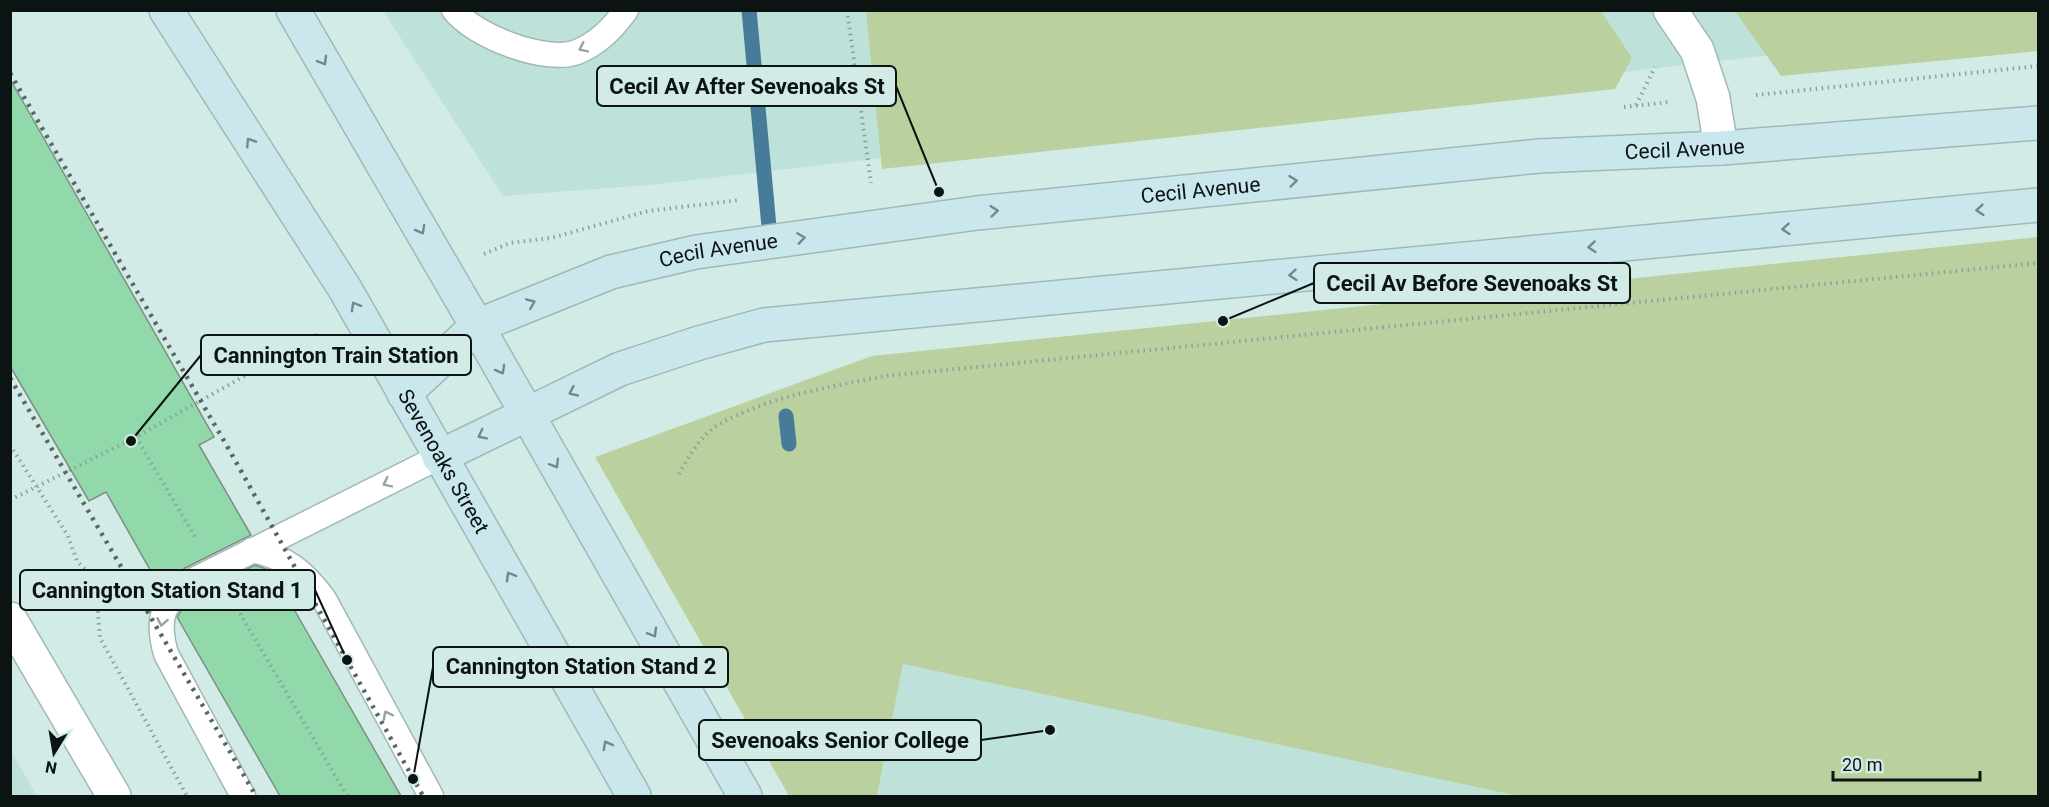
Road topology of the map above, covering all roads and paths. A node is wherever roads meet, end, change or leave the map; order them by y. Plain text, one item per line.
1 (166, 10) edge
2 (293, 10) edge
3 (454, 10) edge
4 (626, 10) edge
5 (847, 10) edge
6 (1670, 10) edge
7 (1655, 63) dead end
8 (2038, 66) edge
9 (1770, 94) dead end
10 (1635, 105) dead end
11 (2038, 123) edge
12 (1721, 148) junction
13 (871, 183) dead end
14 (2038, 205) edge
15 (2038, 263) edge
16 (477, 326) junction
17 (236, 379) dead end
18 (404, 394) junction
19 (525, 414) junction
20 (136, 437) junction
21 (10, 445) edge
22 (439, 457) junction
23 (678, 474) dead end
24 (37, 488) junction
25 (10, 501) edge
26 (252, 550) junction
27 (214, 570) junction
28 (10, 618) edge
29 (114, 796) edge
30 (187, 796) edge
31 (243, 796) edge
32 (347, 796) edge
33 (430, 796) edge
34 (634, 796) edge
35 (745, 796) edge

18 -> 1 main road, Sevenoaks Street
2 -> 16 main road
4 -> 3 lane
5 - 13 path
6 - 12 street
7 - 10 path
8 - 9 path
11 - 12 main road, Cecil Avenue
16 -> 12 main road, Cecil Avenue
14 -> 19 main road
15 - 23 path
16 - 18 main road, Cecil Avenue
16 -> 19 main road
17 - 20 path
18 - 22 main road, Sevenoaks Street
19 -> 22 main road
19 -> 35 main road
20 - 24 path
20 - 27 path
21 - 24 path
22 -> 26 lane
34 -> 22 main road, Sevenoaks Street
24 - 25 path
24 - 30 path
26 - 27 lane
33 -> 26 lane
27 -> 31 lane
27 - 32 path
28 - 29 street

